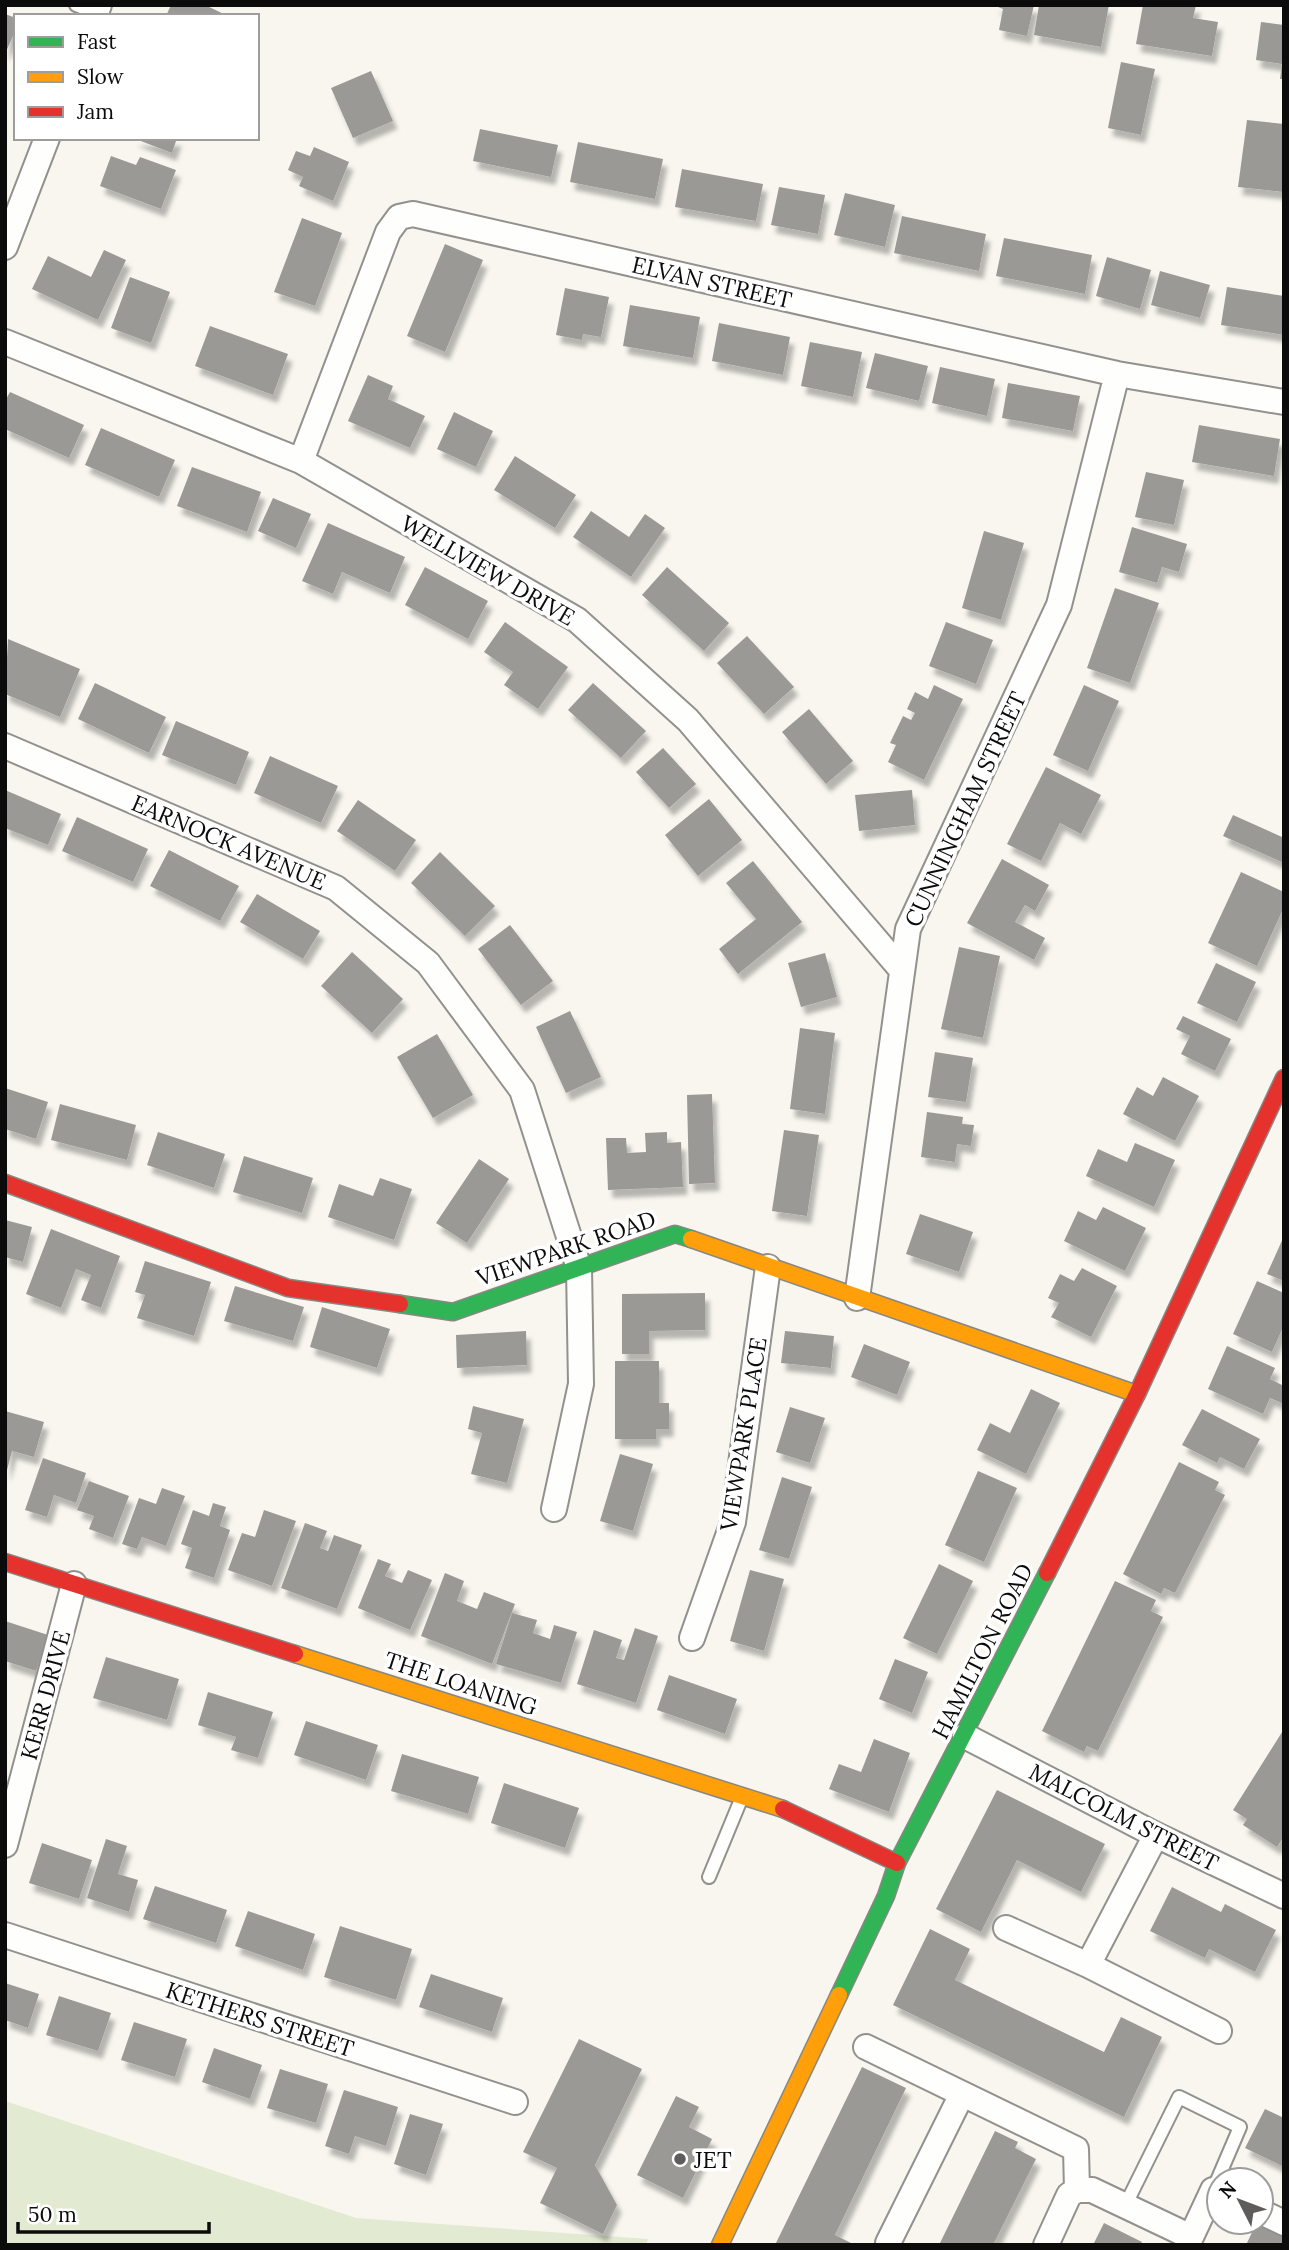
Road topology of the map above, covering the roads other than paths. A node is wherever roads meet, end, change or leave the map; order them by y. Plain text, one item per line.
1 (46, 140) edge
2 (5, 247) edge
3 (5, 342) edge
4 (1117, 374) junction
5 (1284, 402) edge
6 (301, 461) junction
7 (5, 746) edge
8 (900, 968) junction
9 (1284, 1078) edge
10 (5, 1183) edge
11 (768, 1267) junction
12 (579, 1268) junction
13 (857, 1298) junction
14 (1137, 1394) junction
15 (554, 1509) dead end
16 (5, 1562) edge
17 (74, 1584) junction
18 (692, 1638) dead end
19 (965, 1736) junction
20 (742, 1796) junction
21 (1156, 1835) junction
22 (5, 1845) edge
23 (897, 1863) junction
24 (709, 1877) dead end
25 (1284, 1896) edge
26 (1006, 1928) dead end
27 (5, 1935) edge
28 (1088, 1965) junction
29 (1219, 2031) dead end
30 (866, 2047) dead end
31 (962, 2094) junction
32 (515, 2102) dead end
33 (1225, 2166) edge
34 (1077, 2190) junction
35 (1126, 2204) junction
36 (1205, 2211) edge
37 (1189, 2241) edge
38 (888, 2244) edge
39 (720, 2245) edge
40 (1046, 2245) edge

1 - 2 street
3 - 6 street, WELLVIEW DRIVE
4 - 5 street, ELVAN STREET
4 - 6 street, ELVAN STREET
4 - 8 street, CUNNINGHAM STREET
6 - 8 street, WELLVIEW DRIVE
7 - 12 street, EARNOCK AVENUE
8 - 13 street, CUNNINGHAM STREET
9 - 14 street, HAMILTON ROAD
10 - 12 street, VIEWPARK ROAD
11 - 12 street, VIEWPARK ROAD
11 - 13 street, VIEWPARK ROAD
11 - 18 street, VIEWPARK PLACE
12 - 15 street, EARNOCK AVENUE
13 - 14 street, VIEWPARK ROAD
14 - 19 street, HAMILTON ROAD
16 - 17 street, THE LOANING
17 - 20 street, THE LOANING
17 - 22 street, KERR DRIVE
19 - 21 street, MALCOLM STREET
19 - 23 street, HAMILTON ROAD
20 - 23 street, THE LOANING
20 - 24 lane
21 - 25 street, MALCOLM STREET
21 - 28 street
23 - 39 street, HAMILTON ROAD
26 - 28 street
27 - 32 street, KETHERS STREET
28 - 29 street
30 - 31 street
31 - 34 street
31 - 38 street
33 - 35 lane
34 - 35 street
34 - 40 street
35 - 37 street
36 - 37 street

